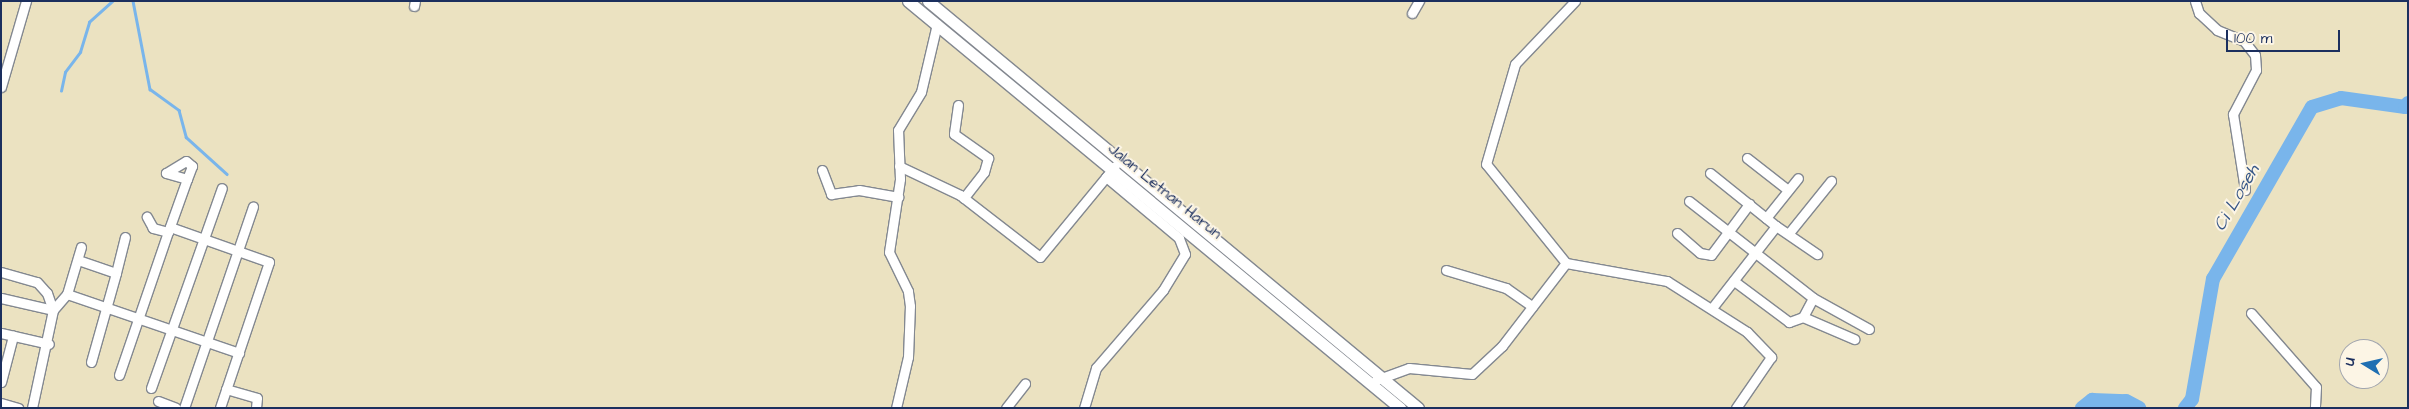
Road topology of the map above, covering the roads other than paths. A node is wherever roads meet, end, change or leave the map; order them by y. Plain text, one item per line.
1 (26, 1) edge
2 (908, 1) edge
3 (928, 1) edge
4 (1420, 1) edge
5 (1575, 1) edge
6 (2195, 1) edge
7 (940, 6) edge
8 (1412, 13) dead end
9 (937, 24) junction
10 (1, 87) edge
11 (958, 105) dead end
12 (1747, 158) dead end
13 (900, 166) junction
14 (822, 170) dead end
15 (1112, 170) junction
16 (1710, 173) dead end
17 (1798, 178) dead end
18 (187, 179) dead end
19 (1831, 181) dead end
20 (222, 188) dead end
21 (1788, 190) junction
22 (2245, 190) dead end
23 (898, 197) junction
24 (964, 198) junction
25 (1689, 201) dead end
26 (1748, 204) junction
27 (253, 207) dead end
28 (147, 217) dead end
29 (1766, 218) junction
30 (1776, 226) junction
31 (169, 230) junction
32 (1677, 233) dead end
33 (1728, 233) junction
34 (1789, 233) junction
35 (125, 238) dead end
36 (204, 238) junction
37 (81, 247) dead end
38 (238, 250) junction
39 (1817, 254) dead end
40 (1756, 255) junction
41 (78, 260) junction
42 (1566, 263) junction
43 (1446, 270) dead end
44 (1, 272) edge
45 (116, 273) junction
46 (1734, 281) junction
47 (67, 294) junction
48 (1, 298) edge
49 (1813, 298) junction
50 (106, 306) junction
51 (1532, 306) junction
52 (1712, 308) junction
53 (53, 310) junction
54 (2251, 313) dead end
55 (138, 317) junction
56 (1804, 317) junction
57 (1869, 329) dead end
58 (172, 330) junction
59 (1, 333) edge
60 (13, 336) junction
61 (1854, 339) dead end
62 (207, 342) junction
63 (48, 344) junction
64 (239, 353) junction
65 (91, 362) dead end
66 (119, 375) dead end
67 (1382, 377) junction
68 (1, 382) edge
69 (1371, 383) junction
70 (1026, 384) dead end
71 (152, 388) dead end
72 (226, 388) junction
73 (158, 402) dead end
74 (1, 403) edge
75 (18, 408) edge
76 (32, 408) edge
77 (176, 408) edge
78 (184, 408) edge
79 (220, 408) edge
80 (256, 408) edge
81 (896, 408) edge
82 (1006, 408) edge
83 (1084, 408) edge
84 (1400, 408) edge
85 (1418, 408) edge
86 (1736, 408) edge
87 (2315, 408) edge

1 - 10 street
2 - 9 main road, Jalan Letnan Harun
3 - 7 main road, Jalan Letnan Harun
4 - 8 street
5 - 42 street
6 - 22 street
7 - 15 main road, Jalan Letnan Harun
9 - 13 street
9 - 15 main road, Jalan Letnan Harun
11 - 24 street
12 - 21 street
13 - 23 street
13 - 24 street
14 - 23 street
15 - 24 street
15 - 67 main road, Jalan Letnan Harun
15 - 69 main road, Jalan Letnan Harun
15 - 83 street
16 - 26 street
17 - 21 street
18 - 31 street
19 - 34 street
20 - 36 street
21 - 29 street
23 - 81 street
25 - 33 street
26 - 29 street
26 - 33 street
27 - 38 street
28 - 31 street
29 - 30 street
30 - 34 street
30 - 40 street
31 - 36 street
31 - 55 street
32 - 33 street
33 - 40 street
34 - 39 street
35 - 45 street
36 - 38 street
36 - 58 street
37 - 41 street
38 - 62 street
38 - 64 street
40 - 46 street
40 - 49 street
41 - 45 street
41 - 47 street
42 - 51 street
42 - 52 street
43 - 51 street
44 - 53 street
45 - 50 street
46 - 52 street
46 - 56 street
47 - 50 street
47 - 53 street
48 - 53 street
49 - 56 street
49 - 57 street
50 - 55 street
50 - 65 street
51 - 67 street
52 - 86 street
53 - 63 street
54 - 87 street
55 - 58 street
55 - 66 street
56 - 61 street
58 - 62 street
58 - 71 street
59 - 60 street
60 - 63 street
60 - 68 street
62 - 64 street
62 - 78 street
63 - 76 street
64 - 72 street
67 - 69 street
67 - 85 main road, Jalan Letnan Harun
69 - 84 main road, Jalan Letnan Harun
70 - 82 street
72 - 79 street
72 - 80 street
73 - 77 street
74 - 75 street

